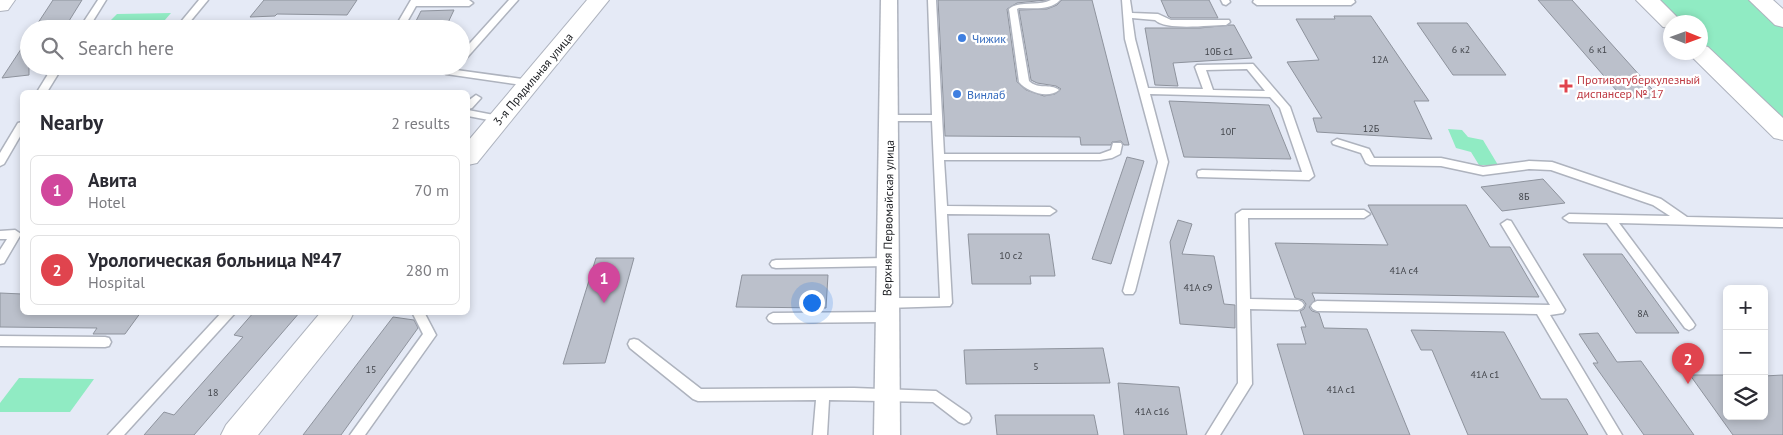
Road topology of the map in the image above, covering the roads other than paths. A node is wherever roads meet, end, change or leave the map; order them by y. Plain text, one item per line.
1 (4, 0) edge
2 (102, 0) edge
3 (204, 0) edge
4 (514, 0) edge
5 (598, 0) edge
6 (889, 0) edge
7 (932, 0) edge
8 (1056, 0) edge
9 (1126, 0) edge
10 (1350, 0) edge
11 (1648, 0) edge
12 (1760, 0) edge
13 (414, 2) edge
14 (1257, 2) dead end
15 (469, 3) dead end
16 (0, 5) edge
17 (1128, 15) junction
18 (1663, 15) edge
19 (89, 20) edge
20 (186, 20) edge
21 (403, 20) edge
22 (1783, 20) edge
23 (1226, 22) dead end
24 (470, 48) edge
25 (1708, 60) edge
26 (52, 75) edge
27 (470, 75) edge
28 (529, 83) junction
29 (43, 90) edge
30 (1054, 90) dead end
31 (1144, 91) junction
32 (1208, 93) junction
33 (1273, 94) junction
34 (476, 98) dead end
35 (470, 104) edge
36 (470, 113) edge
37 (889, 118) junction
38 (937, 118) junction
39 (499, 119) junction
40 (20, 128) edge
41 (1783, 132) edge
42 (1337, 142) dead end
43 (1117, 145) dead end
44 (471, 148) edge
45 (939, 157) junction
46 (0, 162) edge
47 (1202, 174) dead end
48 (942, 210) junction
49 (1050, 211) dead end
50 (1364, 214) dead end
51 (1569, 218) dead end
52 (1610, 218) junction
53 (1684, 220) junction
54 (1783, 223) edge
55 (1507, 224) dead end
56 (0, 235) edge
57 (0, 260) edge
58 (887, 262) junction
59 (776, 264) dead end
60 (1128, 291) dead end
61 (1244, 304) junction
62 (1298, 305) dead end
63 (1317, 306) dead end
64 (886, 310) junction
65 (1541, 310) junction
66 (227, 315) edge
67 (337, 315) edge
68 (420, 315) edge
69 (773, 318) dead end
70 (1689, 325) dead end
71 (0, 341) edge
72 (105, 342) dead end
73 (634, 344) dead end
74 (823, 394) junction
75 (887, 394) junction
76 (964, 418) dead end
77 (115, 435) edge
78 (238, 435) edge
79 (357, 435) edge
80 (820, 435) edge
81 (887, 435) edge
82 (1212, 435) edge
83 (1615, 435) edge

1 - 16 street
2 - 19 lane
3 - 20 lane
4 - 24 lane
5 - 28 street, 3-я Прядильная улица
6 - 37 street, Верхняя Первомайская улица
7 - 38 lane
8 - 30 lane
9 - 17 lane
10 - 14 lane
11 - 18 street
12 - 22 street
13 - 15 lane
13 - 21 lane
17 - 23 lane
17 - 31 lane
25 - 41 street
26 - 29 lane
27 - 28 lane
28 - 39 street, 3-я Прядильная улица
31 - 32 lane
31 - 60 lane
32 - 33 lane
32 - 33 lane
33 - 47 lane
34 - 35 lane
36 - 39 lane
37 - 38 lane
37 - 58 street, Верхняя Первомайская улица
38 - 45 lane
39 - 44 street, 3-я Прядильная улица
40 - 46 lane
42 - 53 lane
43 - 45 lane
45 - 48 lane
48 - 49 lane
48 - 64 lane
50 - 61 lane
51 - 52 lane
52 - 53 lane
52 - 70 lane
53 - 54 lane
55 - 65 lane
56 - 57 lane
58 - 59 lane
58 - 64 street, Верхняя Первомайская улица
61 - 62 lane
61 - 82 lane
63 - 65 lane
64 - 69 lane
64 - 75 street, Верхняя Первомайская улица
65 - 83 lane
66 - 77 lane
67 - 78 street
68 - 79 lane
71 - 72 lane
73 - 74 lane
74 - 75 lane
74 - 80 lane
75 - 76 lane
75 - 81 street, Верхняя Первомайская улица

